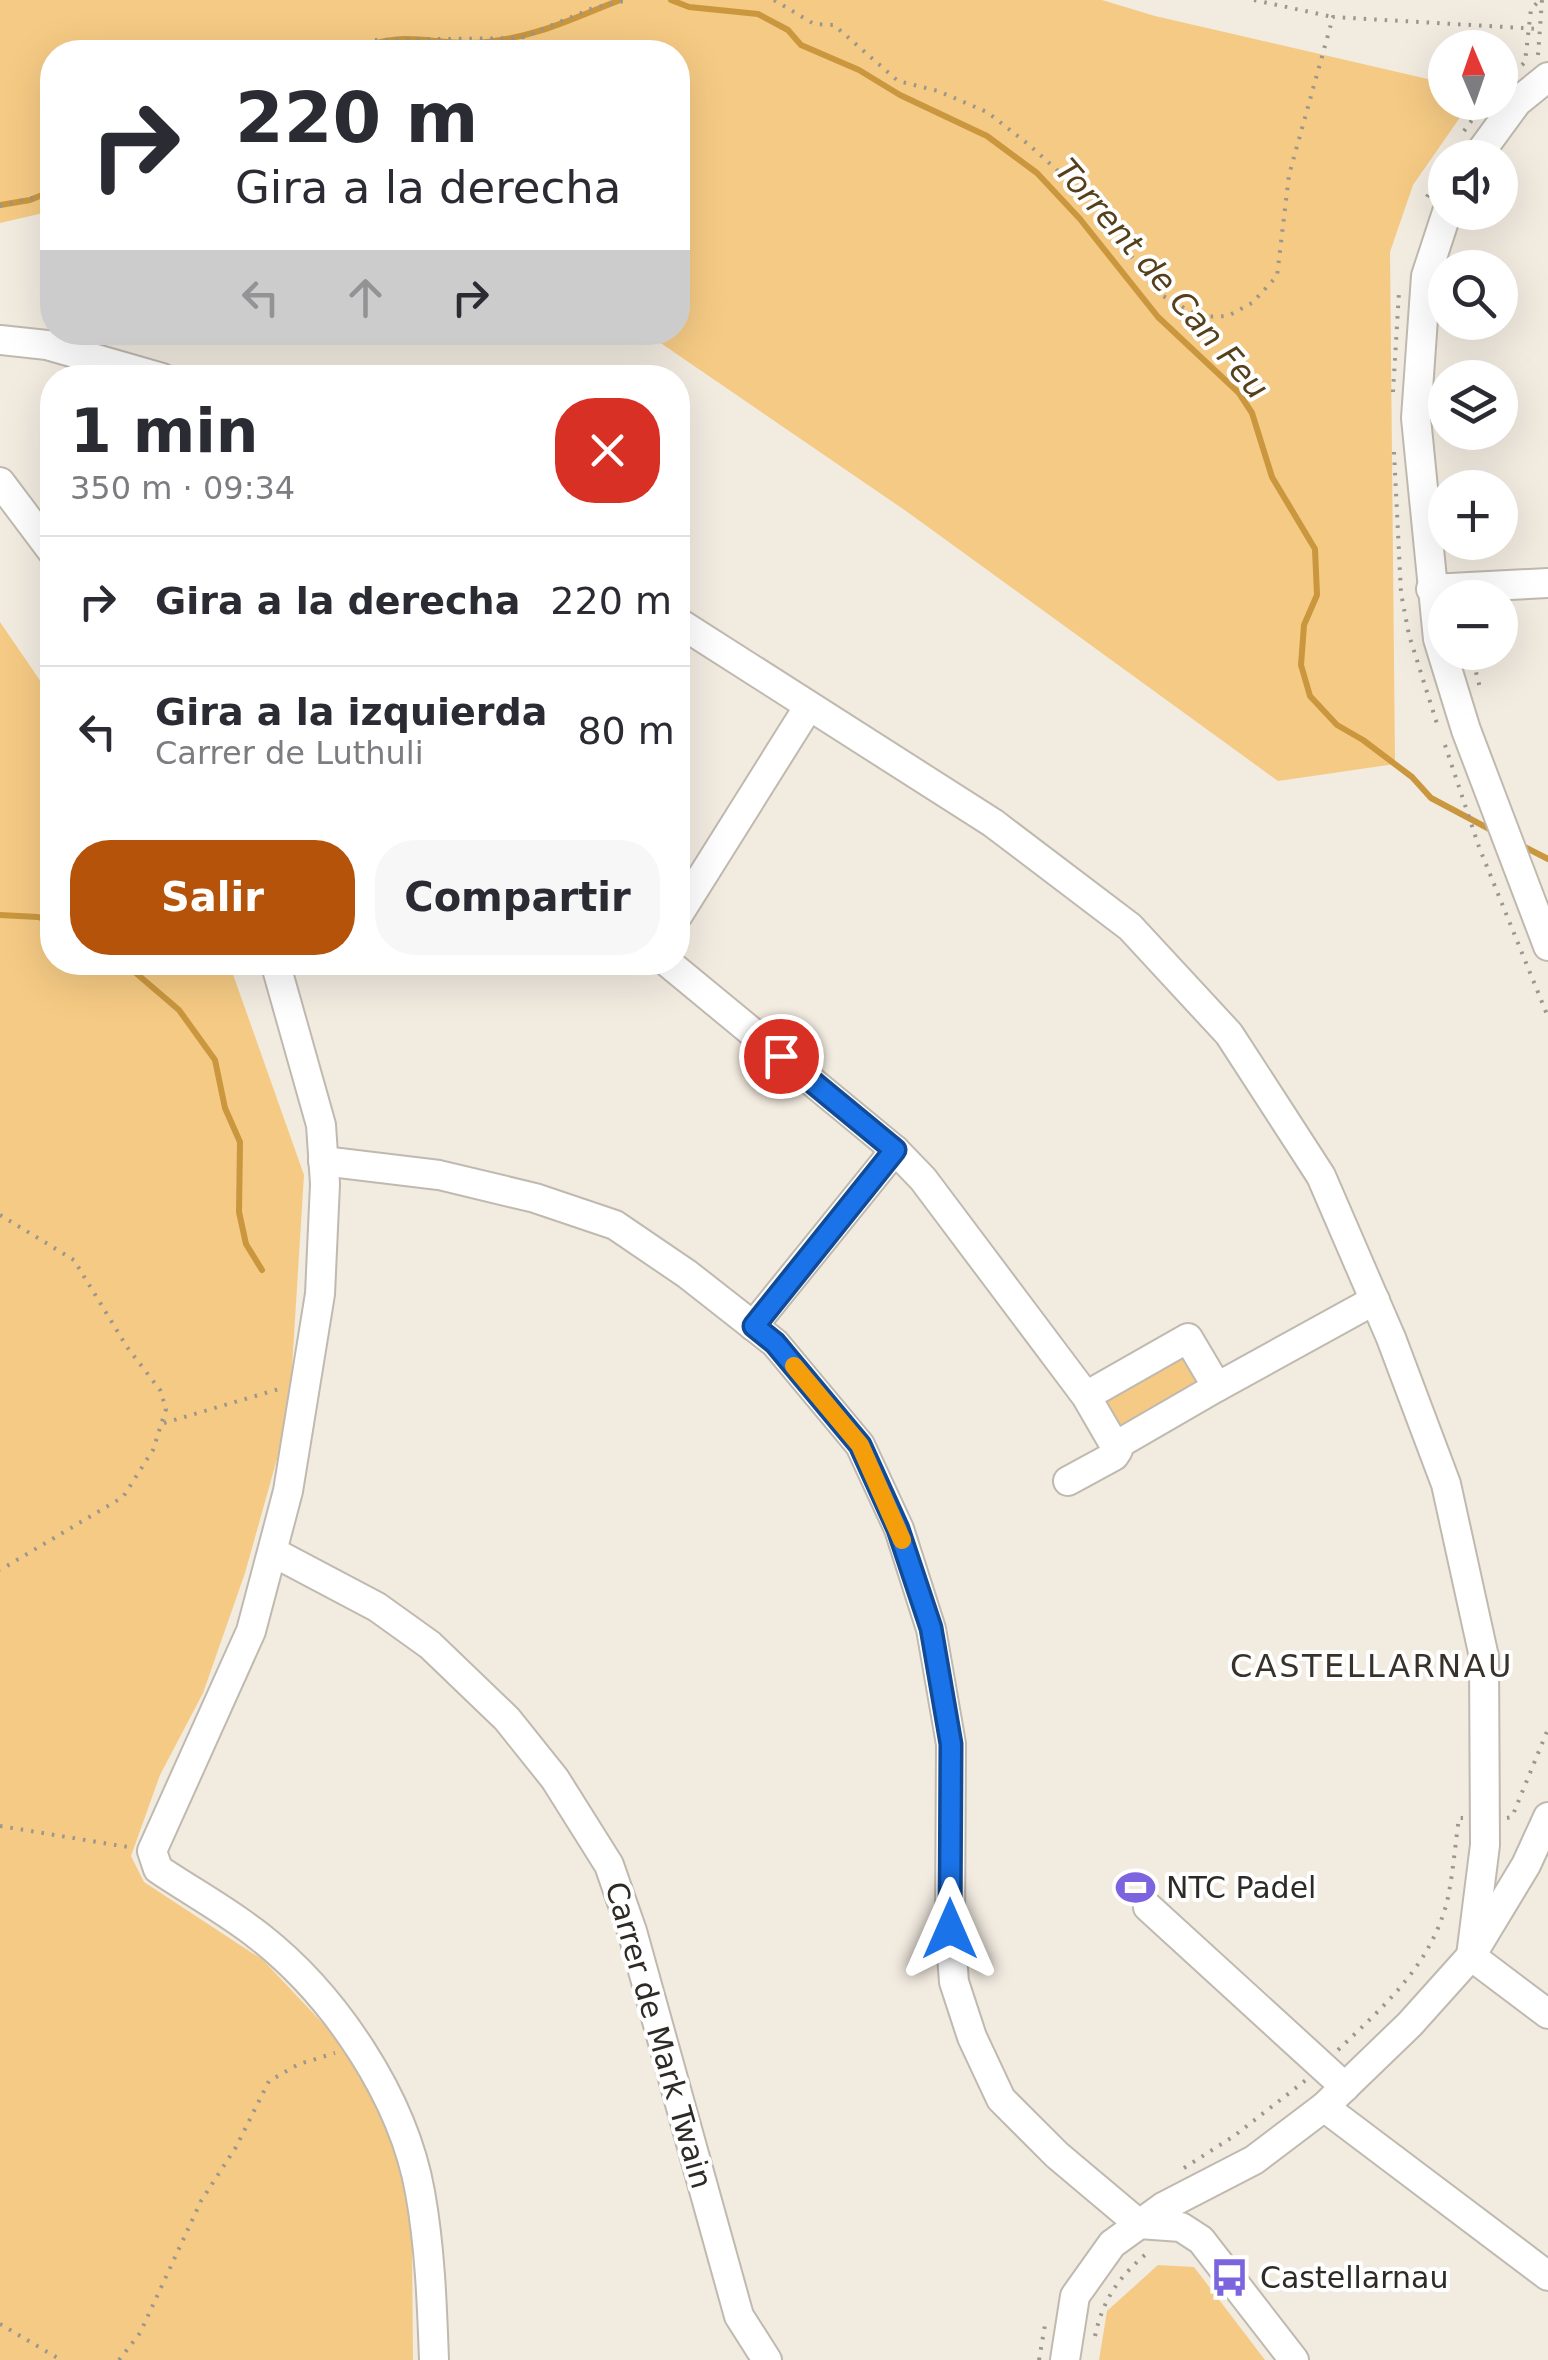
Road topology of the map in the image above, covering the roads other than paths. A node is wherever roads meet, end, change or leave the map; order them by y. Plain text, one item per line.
1 (1532, 79) edge
2 (1489, 140) edge
3 (1441, 230) edge
4 (0, 340) edge
5 (40, 344) edge
6 (46, 345) edge
7 (116, 365) edge
8 (0, 482) edge
9 (40, 535) edge
10 (1430, 580) edge
11 (1548, 582) edge
12 (1518, 584) edge
13 (690, 630) edge
14 (1448, 670) edge
15 (809, 706) junction
16 (690, 896) edge
17 (1548, 946) edge
18 (279, 975) edge
19 (683, 975) edge
20 (895, 1150) junction
21 (324, 1162) junction
22 (1374, 1300) junction
23 (754, 1326) junction
24 (1216, 1388) junction
25 (1086, 1396) junction
26 (1115, 1446) junction
27 (1068, 1481) dead end
28 (273, 1552) junction
29 (1548, 1817) edge
30 (1485, 1845) junction
31 (1526, 1865) junction
32 (1148, 1906) dead end
33 (1471, 1956) junction
34 (1548, 2014) edge
35 (1346, 2087) junction
36 (1324, 2107) junction
37 (1139, 2224) junction
38 (1548, 2276) edge
39 (434, 2360) edge
40 (767, 2360) edge
41 (1065, 2360) edge
42 (1294, 2360) edge

1 - 2 street
3 - 10 street
4 - 5 street
6 - 7 street
8 - 9 street
11 - 12 street
13 - 15 street
14 - 17 street
15 - 16 street
15 - 22 street
18 - 21 street
19 - 20 street
20 - 23 street
20 - 25 street
21 - 23 street
21 - 28 street
22 - 24 street
22 - 30 street
23 - 37 street
24 - 25 street
24 - 26 street
25 - 26 street
26 - 27 street
28 - 39 street
28 - 40 street, Carrer de Mark Twain
29 - 31 street
30 - 31 street
30 - 33 street
31 - 33 street
32 - 35 street
33 - 34 street
33 - 35 street
35 - 36 street
36 - 37 street
36 - 38 street
37 - 41 street
37 - 42 street

